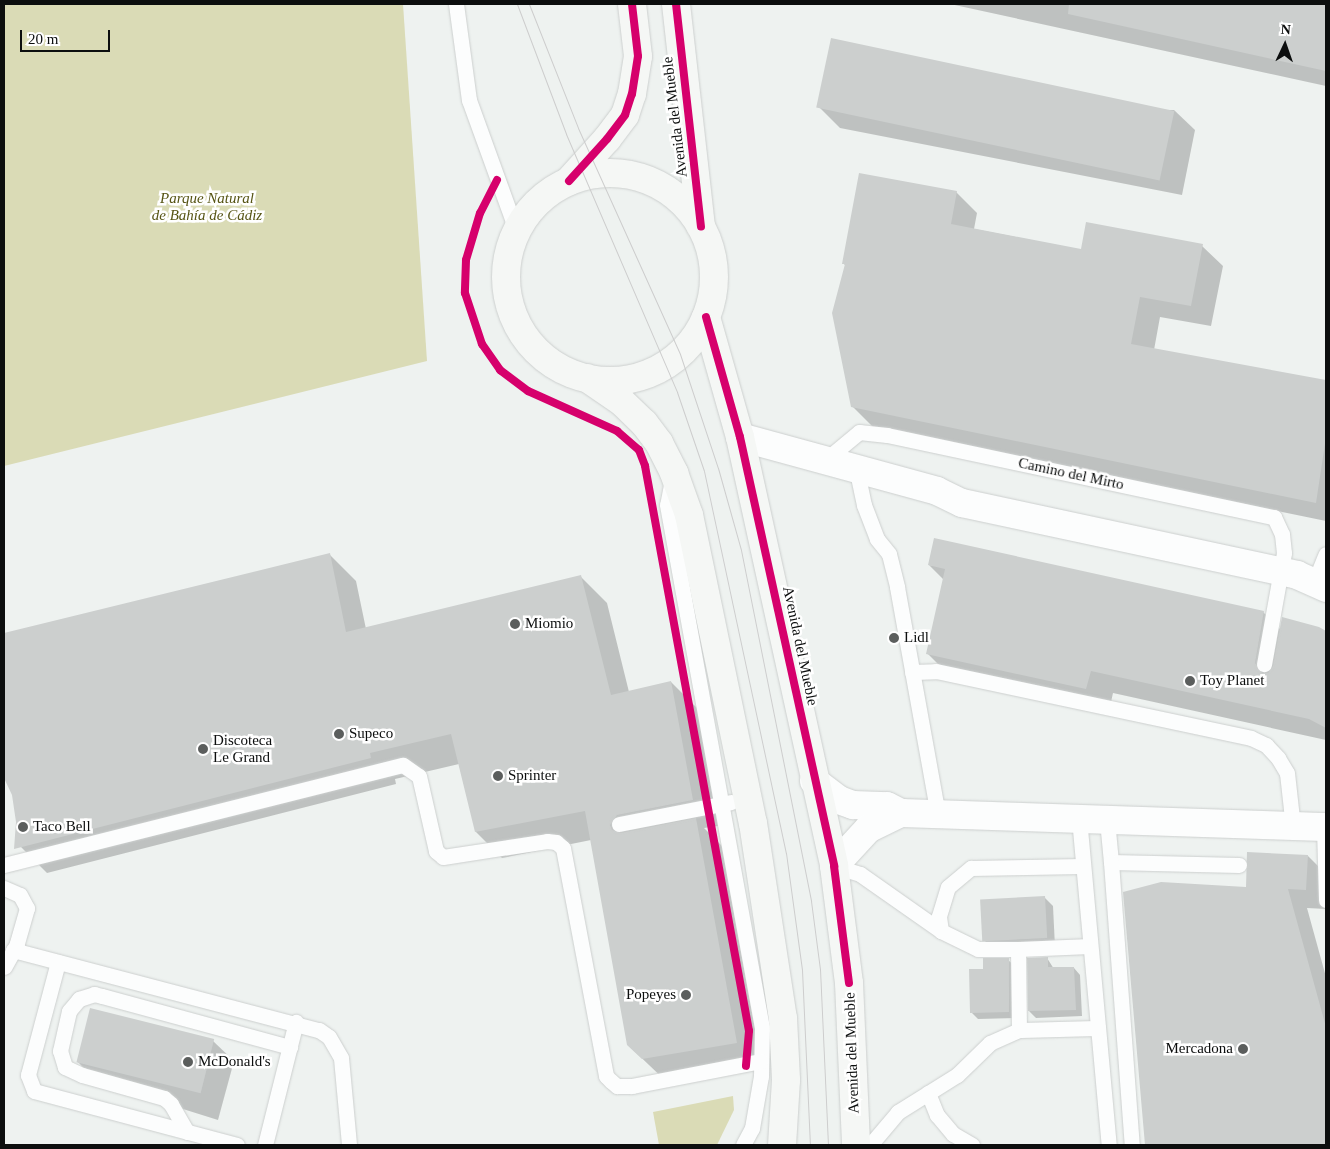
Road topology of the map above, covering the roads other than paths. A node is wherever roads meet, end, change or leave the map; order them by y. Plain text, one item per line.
1 (456, 4) edge
2 (632, 4) edge
3 (676, 4) edge
4 (569, 181) junction
5 (702, 227) junction
6 (516, 230) junction
7 (706, 317) junction
8 (587, 378) junction
9 (740, 437) junction
10 (823, 462) junction
11 (858, 472) junction
12 (1326, 554) edge
13 (1281, 571) junction
14 (1320, 586) edge
15 (1264, 664) dead end
16 (912, 672) junction
17 (814, 781) junction
18 (735, 801) junction
19 (901, 813) junction
20 (938, 814) junction
21 (1079, 818) junction
22 (1108, 820) junction
23 (620, 824) dead end
24 (1293, 827) junction
25 (1325, 827) edge
26 (1111, 862) junction
27 (1239, 864) dead end
28 (4, 865) edge
29 (834, 866) junction
30 (1082, 866) junction
31 (4, 888) edge
32 (1326, 900) edge
33 (941, 931) junction
34 (1090, 946) junction
35 (1018, 949) junction
36 (13, 950) junction
37 (58, 962) junction
38 (4, 967) edge
39 (296, 1022) junction
40 (1098, 1028) junction
41 (1019, 1030) junction
42 (290, 1047) junction
43 (761, 1062) junction
44 (928, 1093) junction
45 (187, 1132) junction
46 (238, 1145) edge
47 (265, 1145) edge
48 (350, 1145) edge
49 (742, 1145) edge
50 (782, 1145) edge
51 (856, 1145) edge
52 (870, 1145) edge
53 (972, 1145) edge
54 (1105, 1145) edge
55 (1109, 1145) edge
56 (1132, 1145) edge

1 - 6 lane
2 - 4 main road, Avenida del Mueble
3 - 5 main road, Avenida del Mueble
4 - 5 main road
4 - 6 main road
5 - 7 main road
6 - 8 main road
7 - 8 main road
7 - 9 main road, Avenida del Mueble
8 - 18 main road
9 - 10 street
9 - 17 main road, Avenida del Mueble
10 - 11 street
10 - 13 lane, Camino del Mirto
11 - 13 street
11 - 16 lane
12 - 14 lane
13 - 14 street
13 - 15 lane
16 - 20 lane
16 - 24 lane
17 - 19 street
17 - 29 main road, Avenida del Mueble
18 - 23 lane
18 - 43 lane
18 - 50 main road
19 - 20 street
19 - 29 street
20 - 21 street
21 - 22 street
21 - 30 lane
22 - 24 street
22 - 26 lane
24 - 25 street
25 - 32 lane
26 - 27 lane
26 - 56 lane
28 - 43 lane
29 - 33 lane
29 - 51 main road, Avenida del Mueble
30 - 33 lane
30 - 34 lane
31 - 36 lane
33 - 35 lane
34 - 35 lane
34 - 40 lane
35 - 41 lane
36 - 37 lane
36 - 38 lane
37 - 39 lane
37 - 45 lane
39 - 42 lane
39 - 48 lane
40 - 41 lane
40 - 55 lane
41 - 44 lane
42 - 45 lane
42 - 47 lane
43 - 49 lane
44 - 52 lane
44 - 53 lane
45 - 46 lane
54 - 55 lane

